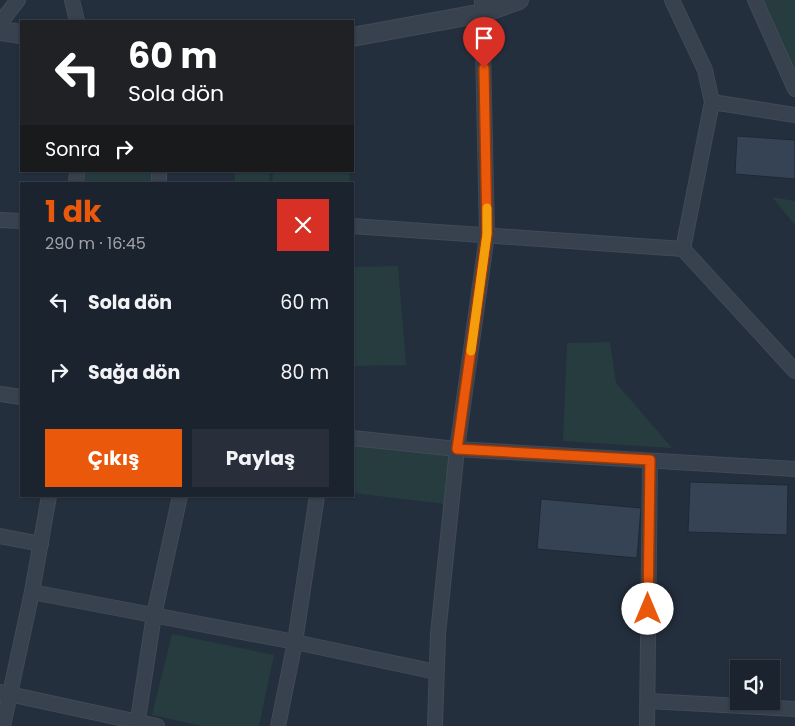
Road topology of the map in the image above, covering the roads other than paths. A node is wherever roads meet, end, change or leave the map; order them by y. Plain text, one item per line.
1 (18, 0) edge
2 (72, 0) edge
3 (518, 0) edge
4 (672, 0) edge
5 (755, 0) edge
6 (483, 6) edge
7 (77, 20) edge
8 (0, 23) edge
9 (0, 31) edge
10 (20, 34) edge
11 (354, 37) edge
12 (795, 89) edge
13 (712, 102) junction
14 (795, 115) edge
15 (0, 220) edge
16 (20, 221) edge
17 (354, 226) edge
18 (487, 234) junction
19 (683, 250) junction
20 (795, 372) edge
21 (0, 394) edge
22 (20, 397) edge
23 (354, 438) edge
24 (457, 449) junction
25 (650, 460) junction
26 (795, 469) edge
27 (48, 497) edge
28 (180, 497) edge
29 (317, 497) edge
30 (0, 536) edge
31 (41, 544) junction
32 (32, 592) junction
33 (154, 615) junction
34 (295, 642) junction
35 (436, 672) junction
36 (6, 694) edge
37 (648, 701) junction
38 (795, 708) edge
39 (138, 724) edge
40 (4, 726) edge
41 (157, 726) edge
42 (278, 726) edge
43 (435, 726) edge
44 (647, 726) edge

1 - 8 street
2 - 7 street
3 - 6 street
4 - 13 street
5 - 12 street
6 - 11 street
6 - 18 street
9 - 10 street
13 - 14 street
13 - 19 street
15 - 16 street
17 - 18 street
18 - 19 street
18 - 24 street
19 - 20 street
21 - 22 street
23 - 24 street
24 - 25 street
24 - 35 street
25 - 26 street
25 - 37 street
27 - 31 street
28 - 33 street
29 - 34 street
30 - 31 street
31 - 32 street
32 - 33 street
32 - 36 street
33 - 34 street
33 - 39 street
34 - 35 street
34 - 42 street
35 - 43 street
36 - 39 street
36 - 40 street
37 - 38 street
37 - 44 street
39 - 41 street

